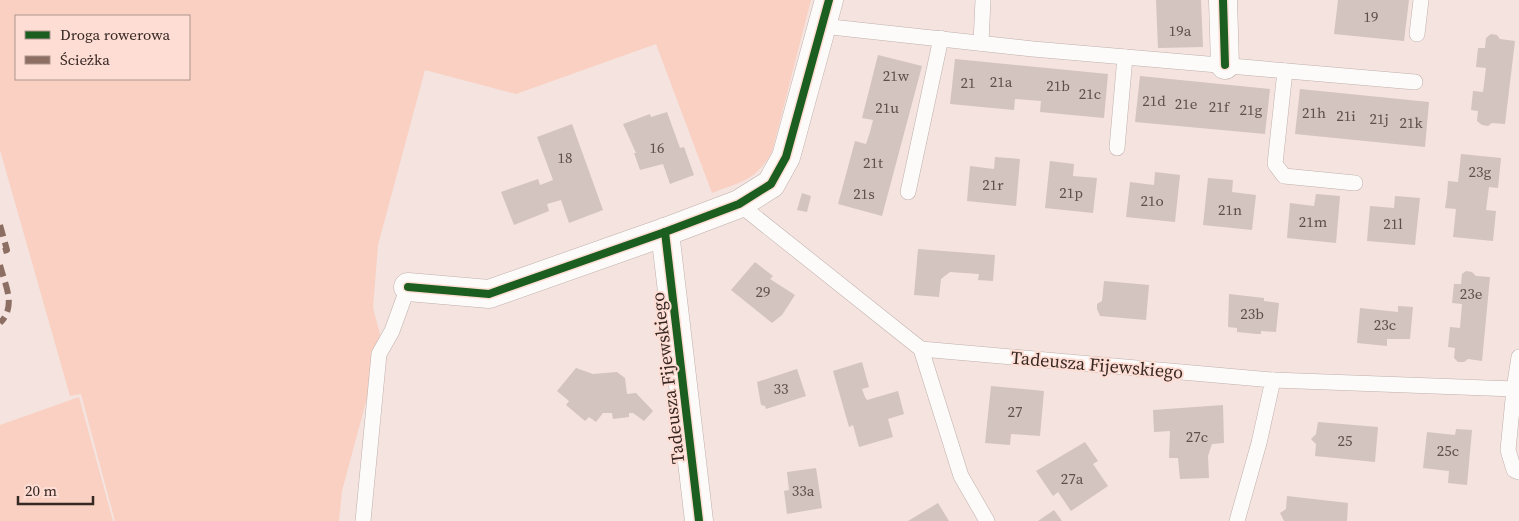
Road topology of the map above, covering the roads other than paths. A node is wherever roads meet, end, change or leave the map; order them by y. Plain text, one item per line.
1 (829, 0) edge
2 (983, 0) edge
3 (1223, 0) edge
4 (1421, 0) edge
5 (822, 26) junction
6 (1417, 34) dead end
7 (941, 38) junction
8 (980, 43) junction
9 (1125, 56) junction
10 (1225, 65) junction
11 (1285, 70) junction
12 (1415, 82) dead end
13 (1117, 148) dead end
14 (1355, 183) dead end
15 (908, 192) dead end
16 (739, 204) junction
17 (665, 232) junction
18 (408, 286) joint
19 (921, 349) junction
20 (1519, 363) edge
21 (1273, 380) junction
22 (1514, 389) junction
23 (1519, 472) edge
24 (363, 521) edge
25 (699, 521) edge
26 (987, 521) edge
27 (1237, 521) edge

1 - 5 street
2 - 8 lane
3 - 10 street
4 - 6 lane
5 - 7 lane
5 - 16 street
7 - 8 lane
7 - 15 lane
8 - 9 lane
9 - 10 lane
9 - 13 lane
10 - 11 lane
11 - 12 lane
11 - 14 lane
16 - 17 street
16 - 19 lane
17 - 18 street
17 - 25 street, Tadeusza Fijewskiego
18 - 24 lane
19 - 21 lane, Tadeusza Fijewskiego
19 - 26 lane
20 - 22 lane
21 - 22 lane, Tadeusza Fijewskiego
21 - 27 lane
22 - 23 lane

